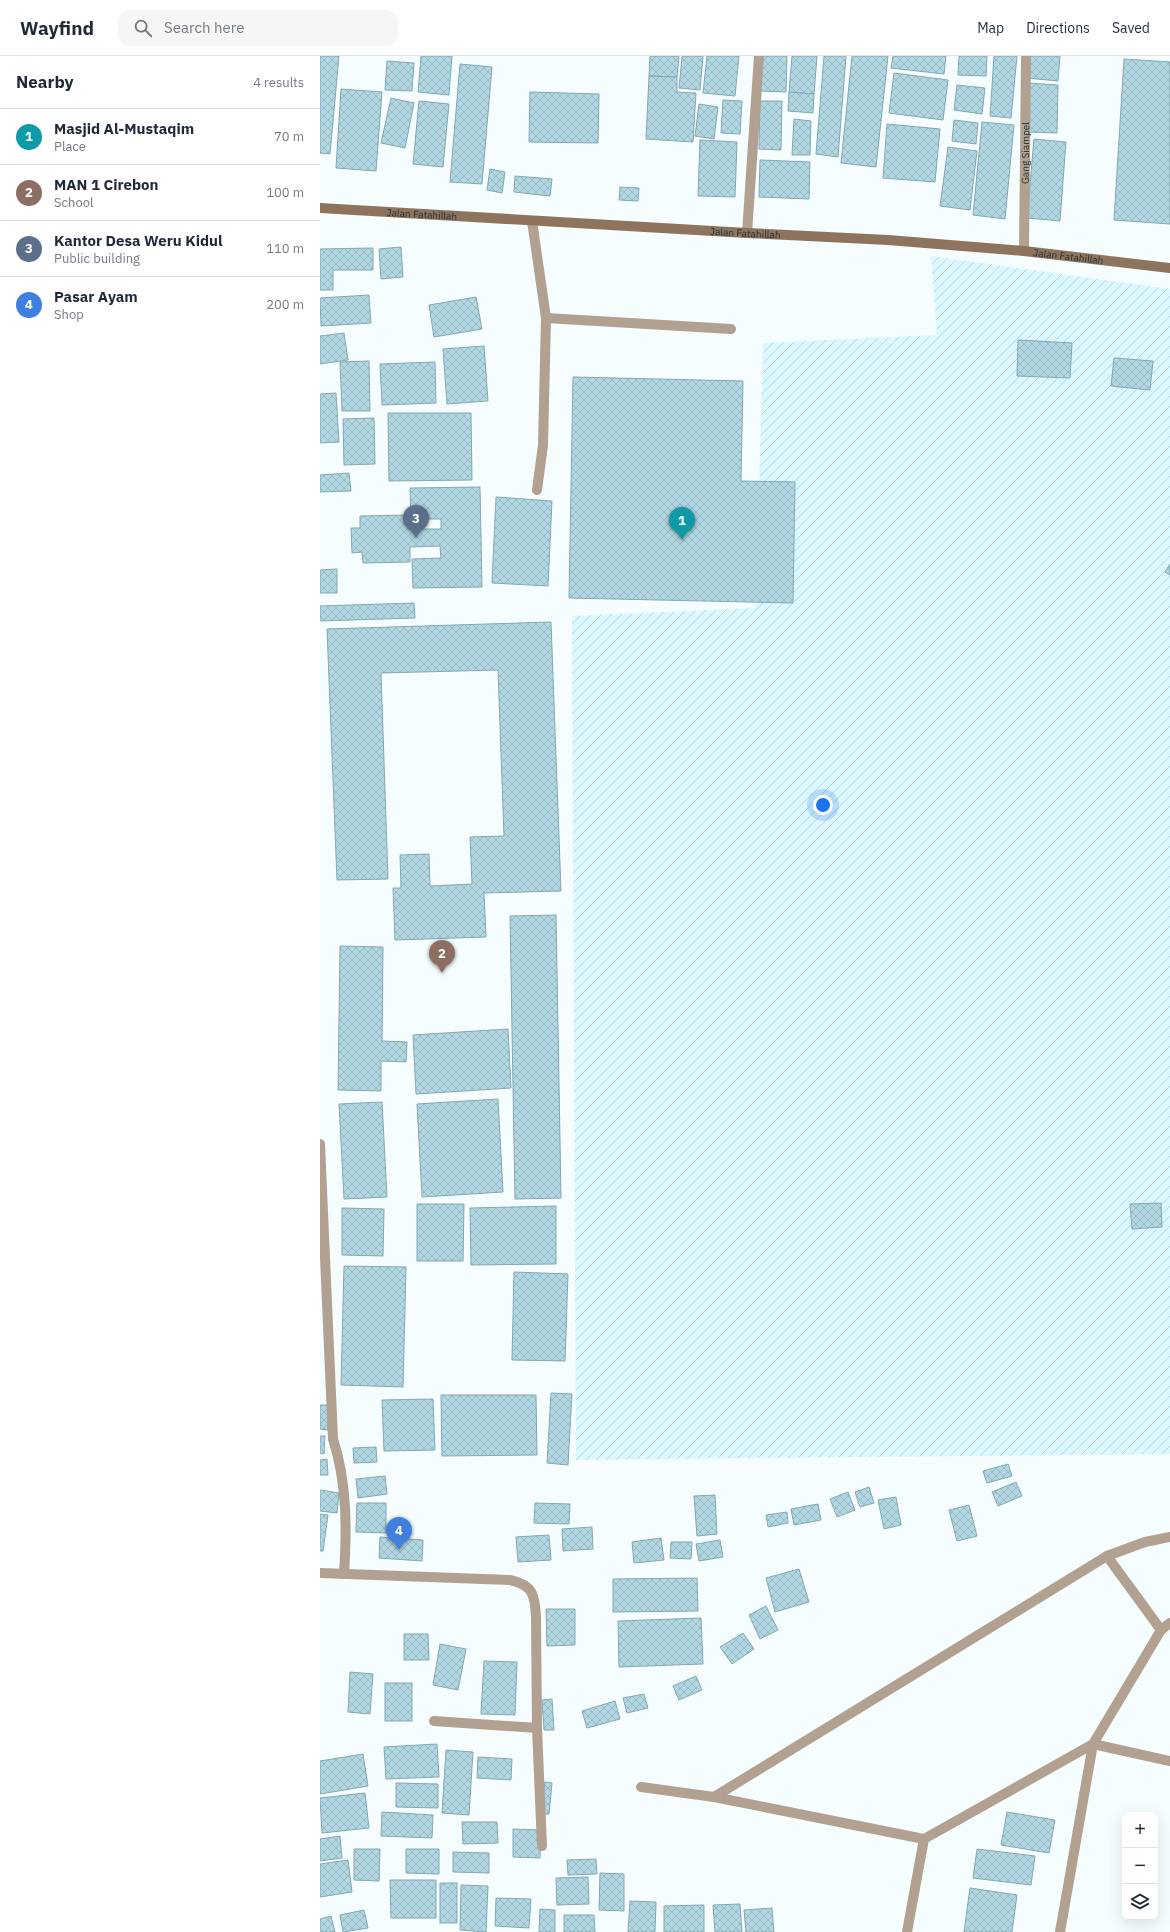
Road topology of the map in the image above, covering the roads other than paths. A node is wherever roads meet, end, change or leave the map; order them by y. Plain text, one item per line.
1 (759, 56) edge
2 (1026, 56) edge
3 (320, 208) edge
4 (532, 221) junction
5 (748, 233) junction
6 (1024, 251) junction
7 (1170, 268) edge
8 (546, 318) junction
9 (731, 329) dead end
10 (537, 490) dead end
11 (320, 1144) edge
12 (1170, 1537) edge
13 (1107, 1556) junction
14 (320, 1573) edge
15 (344, 1574) junction
16 (1170, 1623) edge
17 (1161, 1630) junction
18 (434, 1721) dead end
19 (537, 1728) junction
20 (1093, 1744) junction
21 (1170, 1761) edge
22 (641, 1787) dead end
23 (714, 1797) junction
24 (924, 1839) junction
25 (542, 1846) dead end
26 (907, 1932) edge
27 (1060, 1932) edge

1 - 5 street
2 - 6 street, Gang Siampel
3 - 4 street, Jalan Fatahillah
4 - 5 street, Jalan Fatahillah
4 - 8 street
5 - 6 street, Jalan Fatahillah
6 - 7 street, Jalan Fatahillah
8 - 9 street
8 - 10 street
11 - 15 street
12 - 13 street
13 - 17 street
13 - 23 street
14 - 15 street
15 - 19 street
16 - 17 street
17 - 20 street
18 - 19 street
19 - 25 street
20 - 21 street
20 - 24 street
20 - 27 street
22 - 23 street
23 - 24 street
24 - 26 street

